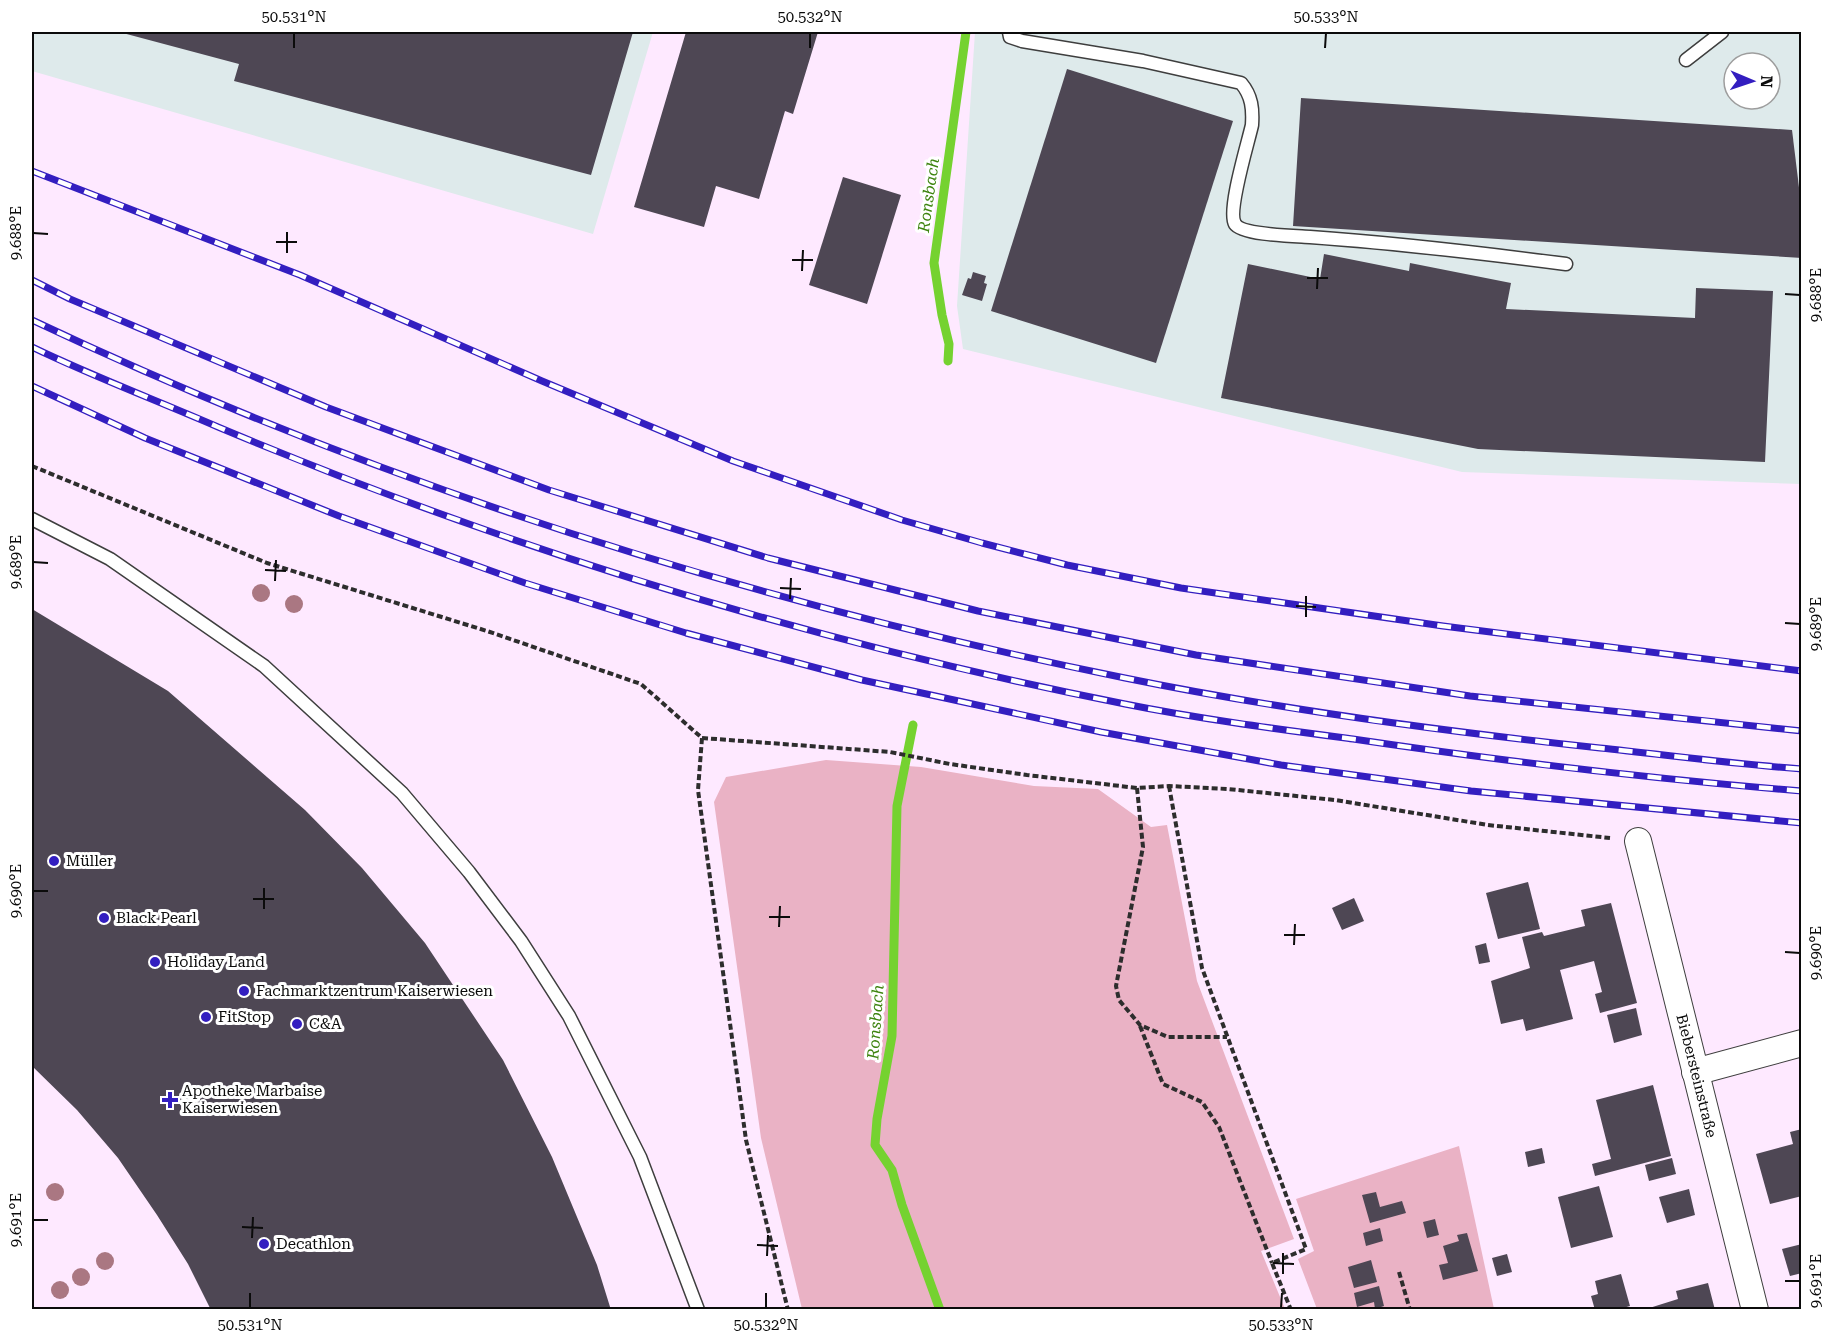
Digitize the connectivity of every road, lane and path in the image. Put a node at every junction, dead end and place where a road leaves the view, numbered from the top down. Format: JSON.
{"nodes":[{"id":1,"x":1009,"y":32,"type":"edge"},
{"id":2,"x":1722,"y":32,"type":"edge"},
{"id":3,"x":1686,"y":60,"type":"dead end"},
{"id":4,"x":1566,"y":264,"type":"dead end"},
{"id":5,"x":32,"y":466,"type":"edge"},
{"id":6,"x":32,"y":519,"type":"edge"},
{"id":7,"x":702,"y":738,"type":"junction"},
{"id":8,"x":1169,"y":786,"type":"junction"},
{"id":9,"x":1137,"y":788,"type":"junction"},
{"id":10,"x":1638,"y":841,"type":"joint"},
{"id":11,"x":1140,"y":1025,"type":"junction"},
{"id":12,"x":1227,"y":1037,"type":"junction"},
{"id":13,"x":1802,"y":1043,"type":"edge"},
{"id":14,"x":1695,"y":1072,"type":"junction"},
{"id":15,"x":1272,"y":1263,"type":"junction"},
{"id":16,"x":1399,"y":1272,"type":"dead end"},
{"id":17,"x":698,"y":1310,"type":"edge"},
{"id":18,"x":788,"y":1310,"type":"edge"},
{"id":19,"x":1291,"y":1310,"type":"edge"},
{"id":20,"x":1410,"y":1310,"type":"edge"},
{"id":21,"x":1755,"y":1310,"type":"edge"}],
"edges":[{"from":1,"to":4,"type":"lane"},
{"from":2,"to":3,"type":"lane"},
{"from":5,"to":7,"type":"path"},
{"from":6,"to":17,"type":"lane"},
{"from":7,"to":9,"type":"path"},
{"from":7,"to":18,"type":"path"},
{"from":8,"to":9,"type":"path"},
{"from":8,"to":10,"type":"path"},
{"from":8,"to":12,"type":"path"},
{"from":9,"to":11,"type":"path"},
{"from":10,"to":14,"type":"street","name":"Biebersteinstraße"},
{"from":11,"to":12,"type":"path"},
{"from":11,"to":15,"type":"path"},
{"from":12,"to":15,"type":"path"},
{"from":13,"to":14,"type":"street"},
{"from":14,"to":21,"type":"street","name":"Biebersteinstraße"},
{"from":15,"to":19,"type":"path"},
{"from":16,"to":20,"type":"path"}]}
